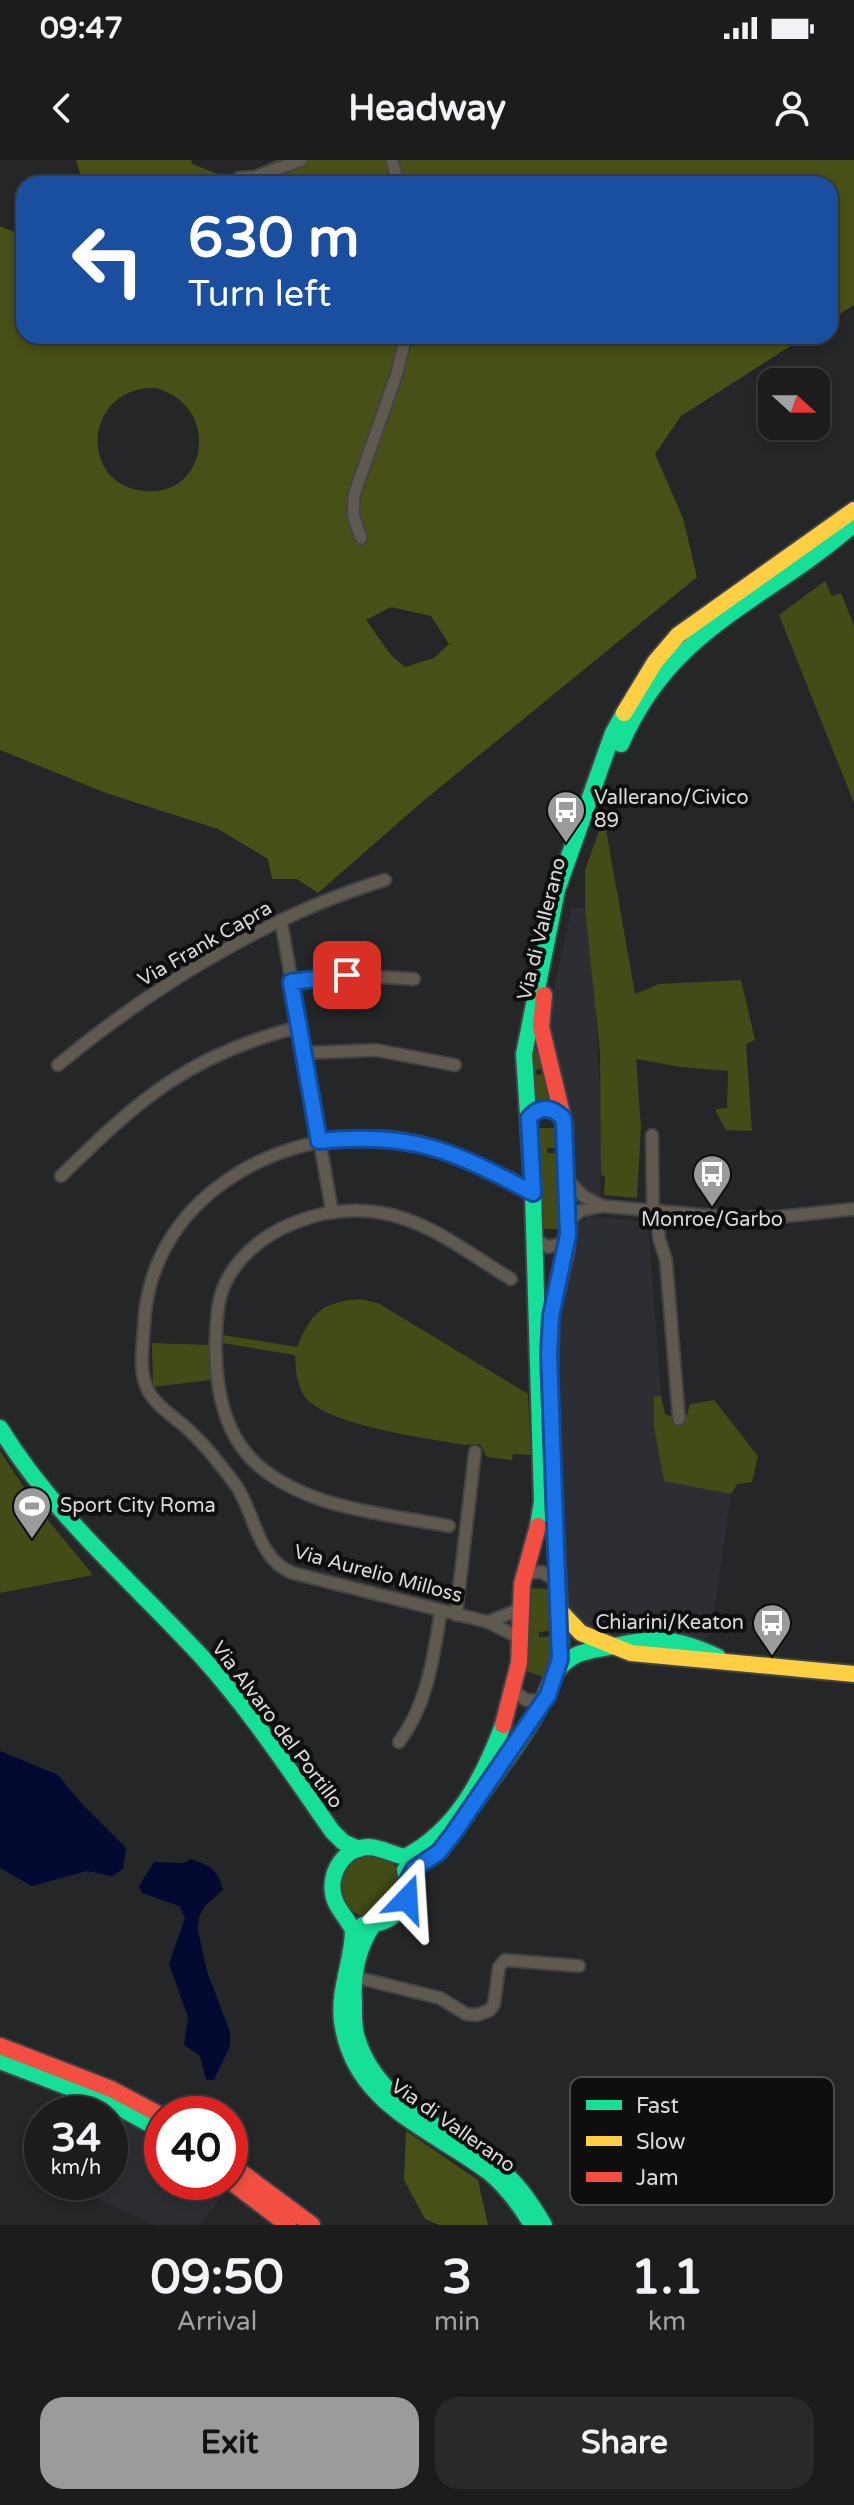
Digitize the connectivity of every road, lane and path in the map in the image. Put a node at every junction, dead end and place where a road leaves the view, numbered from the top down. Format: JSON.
{"nodes":[{"id":1,"x":301,"y":160,"type":"edge"},
{"id":2,"x":258,"y":176,"type":"edge"},
{"id":3,"x":404,"y":344,"type":"edge"},
{"id":4,"x":854,"y":510,"type":"edge"},
{"id":5,"x":854,"y":524,"type":"edge"},
{"id":6,"x":361,"y":538,"type":"dead end"},
{"id":7,"x":385,"y":880,"type":"dead end"},
{"id":8,"x":281,"y":921,"type":"junction"},
{"id":9,"x":414,"y":979,"type":"dead end"},
{"id":10,"x":291,"y":982,"type":"junction"},
{"id":11,"x":299,"y":1027,"type":"junction"},
{"id":12,"x":304,"y":1053,"type":"junction"},
{"id":13,"x":58,"y":1065,"type":"dead end"},
{"id":14,"x":455,"y":1065,"type":"dead end"},
{"id":15,"x":529,"y":1118,"type":"junction"},
{"id":16,"x":563,"y":1118,"type":"junction"},
{"id":17,"x":652,"y":1135,"type":"dead end"},
{"id":18,"x":319,"y":1141,"type":"junction"},
{"id":19,"x":61,"y":1176,"type":"dead end"},
{"id":20,"x":566,"y":1178,"type":"junction"},
{"id":21,"x":533,"y":1193,"type":"junction"},
{"id":22,"x":602,"y":1206,"type":"junction"},
{"id":23,"x":854,"y":1209,"type":"edge"},
{"id":24,"x":332,"y":1211,"type":"junction"},
{"id":25,"x":655,"y":1212,"type":"junction"},
{"id":26,"x":568,"y":1222,"type":"junction"},
{"id":27,"x":534,"y":1239,"type":"junction"},
{"id":28,"x":567,"y":1242,"type":"junction"},
{"id":29,"x":511,"y":1279,"type":"dead end"},
{"id":30,"x":679,"y":1419,"type":"dead end"},
{"id":31,"x":0,"y":1428,"type":"edge"},
{"id":32,"x":475,"y":1452,"type":"dead end"},
{"id":33,"x":449,"y":1526,"type":"dead end"},
{"id":34,"x":526,"y":1573,"type":"junction"},
{"id":35,"x":556,"y":1581,"type":"junction"},
{"id":36,"x":520,"y":1609,"type":"junction"},
{"id":37,"x":559,"y":1610,"type":"junction"},
{"id":38,"x":441,"y":1611,"type":"junction"},
{"id":39,"x":456,"y":1615,"type":"junction"},
{"id":40,"x":488,"y":1622,"type":"junction"},
{"id":41,"x":520,"y":1638,"type":"junction"},
{"id":42,"x":614,"y":1646,"type":"junction"},
{"id":43,"x":557,"y":1671,"type":"junction"},
{"id":44,"x":854,"y":1674,"type":"edge"},
{"id":45,"x":514,"y":1691,"type":"junction"},
{"id":46,"x":544,"y":1701,"type":"junction"},
{"id":47,"x":399,"y":1742,"type":"dead end"},
{"id":48,"x":332,"y":1831,"type":"junction"},
{"id":49,"x":359,"y":1849,"type":"junction"},
{"id":50,"x":394,"y":1854,"type":"junction"},
{"id":51,"x":338,"y":1865,"type":"junction"},
{"id":52,"x":408,"y":1880,"type":"junction"},
{"id":53,"x":347,"y":1918,"type":"junction"},
{"id":54,"x":373,"y":1925,"type":"junction"},
{"id":55,"x":579,"y":1966,"type":"dead end"},
{"id":56,"x":355,"y":1977,"type":"junction"},
{"id":57,"x":0,"y":2046,"type":"edge"},
{"id":58,"x":0,"y":2061,"type":"edge"},
{"id":59,"x":144,"y":2106,"type":"edge"},
{"id":60,"x":144,"y":2121,"type":"edge"},
{"id":61,"x":248,"y":2177,"type":"edge"},
{"id":62,"x":248,"y":2195,"type":"edge"},
{"id":63,"x":288,"y":2225,"type":"edge"},
{"id":64,"x":312,"y":2225,"type":"edge"},
{"id":65,"x":532,"y":2225,"type":"edge"},
{"id":66,"x":544,"y":2225,"type":"edge"}],
"edges":[{"from":1,"to":2,"type":"street"},
{"from":3,"to":6,"type":"street"},
{"from":4,"to":15,"type":"street","name":"Via di Vallerano"},
{"from":5,"to":16,"type":"street","name":"Via di Vallerano"},
{"from":7,"to":8,"type":"street","name":"Via Frank Capra"},
{"from":8,"to":10,"type":"street"},
{"from":8,"to":13,"type":"street","name":"Via Frank Capra"},
{"from":9,"to":10,"type":"street"},
{"from":10,"to":11,"type":"street"},
{"from":11,"to":12,"type":"street"},
{"from":11,"to":19,"type":"street"},
{"from":12,"to":14,"type":"street"},
{"from":12,"to":18,"type":"street"},
{"from":15,"to":16,"type":"street"},
{"from":15,"to":21,"type":"street","name":"Via di Vallerano"},
{"from":16,"to":20,"type":"street","name":"Via di Vallerano"},
{"from":17,"to":25,"type":"street"},
{"from":18,"to":21,"type":"street","name":"Via Aurelio Milloss"},
{"from":18,"to":24,"type":"street"},
{"from":18,"to":38,"type":"street","name":"Via Aurelio Milloss"},
{"from":20,"to":22,"type":"street"},
{"from":20,"to":26,"type":"street","name":"Via di Vallerano"},
{"from":21,"to":27,"type":"street","name":"Via di Vallerano"},
{"from":22,"to":25,"type":"street"},
{"from":22,"to":26,"type":"street"},
{"from":23,"to":25,"type":"street"},
{"from":24,"to":29,"type":"street"},
{"from":24,"to":33,"type":"street"},
{"from":25,"to":30,"type":"street"},
{"from":26,"to":28,"type":"street","name":"Via di Vallerano"},
{"from":27,"to":28,"type":"street"},
{"from":27,"to":34,"type":"street","name":"Via di Vallerano"},
{"from":28,"to":35,"type":"street","name":"Via di Vallerano"},
{"from":31,"to":48,"type":"street","name":"Via Alvaro del Portillo"},
{"from":32,"to":39,"type":"street"},
{"from":34,"to":35,"type":"street"},
{"from":34,"to":36,"type":"street","name":"Via di Vallerano"},
{"from":35,"to":37,"type":"street","name":"Via di Vallerano"},
{"from":36,"to":40,"type":"street"},
{"from":36,"to":41,"type":"street","name":"Via di Vallerano"},
{"from":37,"to":42,"type":"street"},
{"from":37,"to":43,"type":"street","name":"Via di Vallerano"},
{"from":38,"to":39,"type":"street","name":"Via Aurelio Milloss"},
{"from":38,"to":47,"type":"street"},
{"from":39,"to":40,"type":"street","name":"Via Aurelio Milloss"},
{"from":40,"to":41,"type":"street","name":"Via Aurelio Milloss"},
{"from":41,"to":45,"type":"street","name":"Via di Vallerano"},
{"from":42,"to":43,"type":"street"},
{"from":42,"to":44,"type":"street"},
{"from":43,"to":46,"type":"street","name":"Via di Vallerano"},
{"from":45,"to":46,"type":"street"},
{"from":45,"to":50,"type":"street","name":"Via di Vallerano"},
{"from":46,"to":52,"type":"street","name":"Via di Vallerano"},
{"from":48,"to":49,"type":"street","name":"Via Alvaro del Portillo"},
{"from":48,"to":51,"type":"street","name":"Via Alvaro del Portillo"},
{"from":49,"to":50,"type":"street","name":"Via di Vallerano"},
{"from":49,"to":51,"type":"street"},
{"from":50,"to":52,"type":"street"},
{"from":51,"to":53,"type":"street","name":"Via di Vallerano"},
{"from":52,"to":54,"type":"street","name":"Via di Vallerano"},
{"from":53,"to":54,"type":"street"},
{"from":53,"to":65,"type":"street","name":"Via di Vallerano"},
{"from":54,"to":56,"type":"street","name":"Via di Vallerano"},
{"from":55,"to":56,"type":"street"},
{"from":56,"to":66,"type":"street","name":"Via di Vallerano"},
{"from":57,"to":59,"type":"street"},
{"from":58,"to":60,"type":"street"},
{"from":61,"to":64,"type":"street"},
{"from":62,"to":63,"type":"street"}]}
